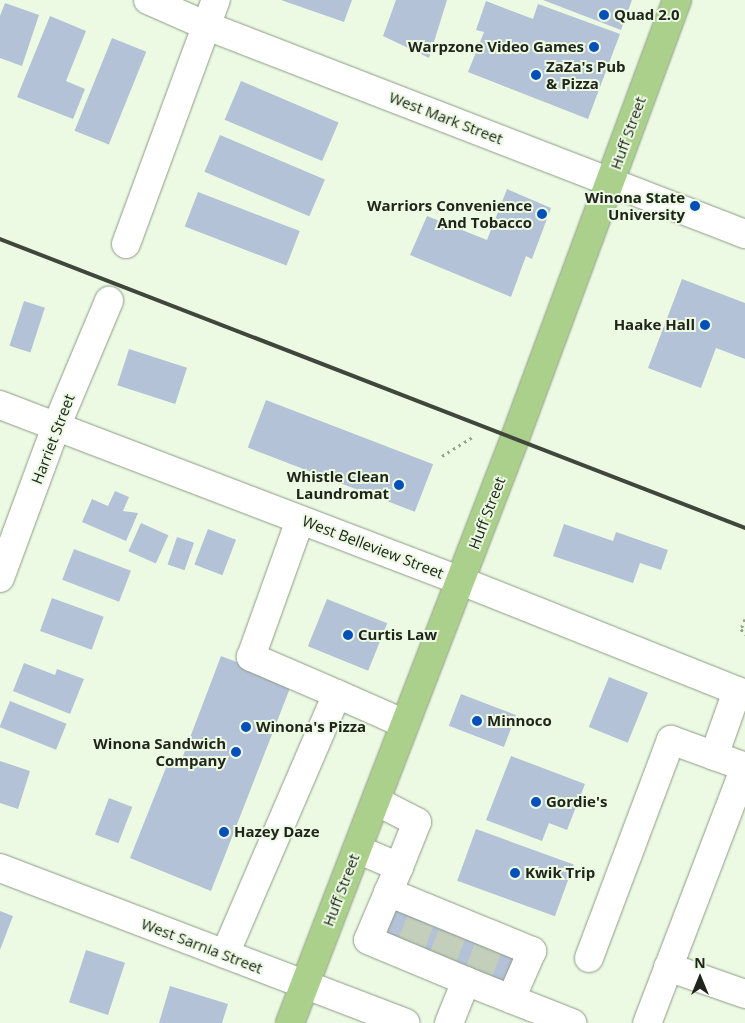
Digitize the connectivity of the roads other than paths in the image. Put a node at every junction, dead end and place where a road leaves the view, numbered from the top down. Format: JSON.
{"nodes":[{"id":1,"x":148,"y":0,"type":"edge"},
{"id":2,"x":216,"y":0,"type":"edge"},
{"id":3,"x":677,"y":0,"type":"edge"},
{"id":4,"x":207,"y":26,"type":"junction"},
{"id":5,"x":610,"y":181,"type":"junction"},
{"id":6,"x":745,"y":234,"type":"edge"},
{"id":7,"x":126,"y":244,"type":"dead end"},
{"id":8,"x":109,"y":301,"type":"dead end"},
{"id":9,"x":0,"y":406,"type":"edge"},
{"id":10,"x":56,"y":427,"type":"junction"},
{"id":11,"x":300,"y":520,"type":"junction"},
{"id":12,"x":0,"y":578,"type":"edge"},
{"id":13,"x":461,"y":581,"type":"junction"},
{"id":14,"x":741,"y":693,"type":"edge"},
{"id":15,"x":337,"y":694,"type":"junction"},
{"id":16,"x":405,"y":724,"type":"junction"},
{"id":17,"x":714,"y":756,"type":"junction"},
{"id":18,"x":376,"y":801,"type":"junction"},
{"id":19,"x":357,"y":849,"type":"junction"},
{"id":20,"x":399,"y":867,"type":"junction"},
{"id":21,"x":0,"y":868,"type":"edge"},
{"id":22,"x":388,"y":892,"type":"junction"},
{"id":23,"x":225,"y":954,"type":"junction"},
{"id":24,"x":589,"y":958,"type":"dead end"},
{"id":25,"x":668,"y":966,"type":"junction"},
{"id":26,"x":473,"y":980,"type":"junction"},
{"id":27,"x":304,"y":985,"type":"junction"},
{"id":28,"x":745,"y":994,"type":"edge"},
{"id":29,"x":511,"y":999,"type":"junction"},
{"id":30,"x":290,"y":1023,"type":"edge"},
{"id":31,"x":405,"y":1023,"type":"edge"},
{"id":32,"x":449,"y":1023,"type":"edge"},
{"id":33,"x":572,"y":1023,"type":"edge"},
{"id":34,"x":647,"y":1023,"type":"edge"}],
"edges":[{"from":1,"to":4,"type":"street","name":"West Mark Street"},
{"from":2,"to":4,"type":"street"},
{"from":3,"to":5,"type":"main road","name":"Huff Street"},
{"from":4,"to":5,"type":"street","name":"West Mark Street"},
{"from":4,"to":7,"type":"street"},
{"from":5,"to":6,"type":"street","name":"West Mark Street"},
{"from":5,"to":13,"type":"main road","name":"Huff Street"},
{"from":8,"to":10,"type":"street","name":"Harriet Street"},
{"from":9,"to":10,"type":"street","name":"West Belleview Street"},
{"from":10,"to":11,"type":"street","name":"West Belleview Street"},
{"from":10,"to":12,"type":"street","name":"Harriet Street"},
{"from":11,"to":13,"type":"street","name":"West Belleview Street"},
{"from":11,"to":15,"type":"street"},
{"from":13,"to":14,"type":"street","name":"West Belleview Street"},
{"from":13,"to":16,"type":"main road","name":"Huff Street"},
{"from":14,"to":17,"type":"street"},
{"from":15,"to":16,"type":"street"},
{"from":15,"to":23,"type":"street"},
{"from":16,"to":18,"type":"main road","name":"Huff Street"},
{"from":17,"to":24,"type":"street"},
{"from":17,"to":25,"type":"street"},
{"from":18,"to":19,"type":"main road","name":"Huff Street"},
{"from":18,"to":20,"type":"street"},
{"from":19,"to":20,"type":"street"},
{"from":19,"to":27,"type":"main road","name":"Huff Street"},
{"from":20,"to":22,"type":"street"},
{"from":21,"to":23,"type":"street","name":"West Sarnia Street"},
{"from":22,"to":26,"type":"street"},
{"from":22,"to":29,"type":"street"},
{"from":23,"to":27,"type":"street","name":"West Sarnia Street"},
{"from":25,"to":28,"type":"street"},
{"from":25,"to":34,"type":"street"},
{"from":26,"to":29,"type":"street"},
{"from":26,"to":32,"type":"street"},
{"from":27,"to":30,"type":"main road","name":"Huff Street"},
{"from":27,"to":31,"type":"street","name":"West Sarnia Street"},
{"from":29,"to":33,"type":"street"}]}
